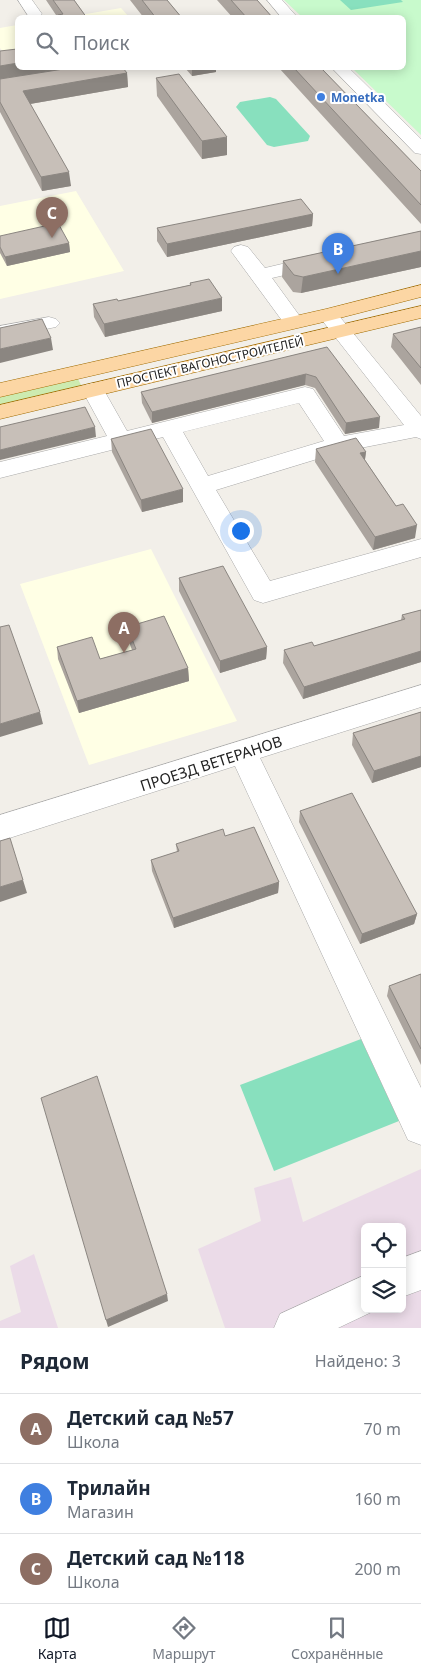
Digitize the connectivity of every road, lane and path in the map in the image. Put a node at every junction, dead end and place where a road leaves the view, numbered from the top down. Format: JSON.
{"nodes":[{"id":1,"x":25,"y":0,"type":"edge"},
{"id":2,"x":274,"y":0,"type":"edge"},
{"id":3,"x":34,"y":14,"type":"dead end"},
{"id":4,"x":288,"y":15,"type":"edge"},
{"id":5,"x":342,"y":70,"type":"edge"},
{"id":6,"x":421,"y":149,"type":"edge"},
{"id":7,"x":241,"y":251,"type":"dead end"},
{"id":8,"x":321,"y":260,"type":"edge"},
{"id":9,"x":260,"y":275,"type":"junction"},
{"id":10,"x":421,"y":291,"type":"edge"},
{"id":11,"x":421,"y":312,"type":"edge"},
{"id":12,"x":293,"y":322,"type":"junction"},
{"id":13,"x":49,"y":323,"type":"dead end"},
{"id":14,"x":335,"y":323,"type":"junction"},
{"id":15,"x":0,"y":332,"type":"edge"},
{"id":16,"x":0,"y":390,"type":"edge"},
{"id":17,"x":94,"y":390,"type":"junction"},
{"id":18,"x":0,"y":412,"type":"edge"},
{"id":19,"x":418,"y":423,"type":"edge"},
{"id":20,"x":168,"y":428,"type":"junction"},
{"id":21,"x":121,"y":440,"type":"junction"},
{"id":22,"x":338,"y":445,"type":"junction"},
{"id":23,"x":0,"y":470,"type":"edge"},
{"id":24,"x":201,"y":486,"type":"junction"},
{"id":25,"x":421,"y":548,"type":"edge"},
{"id":26,"x":421,"y":696,"type":"edge"},
{"id":27,"x":243,"y":753,"type":"junction"},
{"id":28,"x":0,"y":828,"type":"edge"},
{"id":29,"x":421,"y":1127,"type":"edge"},
{"id":30,"x":421,"y":1270,"type":"edge"},
{"id":31,"x":406,"y":1276,"type":"edge"},
{"id":32,"x":361,"y":1298,"type":"edge"},
{"id":33,"x":294,"y":1328,"type":"edge"}],
"edges":[{"from":1,"to":3,"type":"street"},
{"from":2,"to":4,"type":"street"},
{"from":5,"to":6,"type":"street"},
{"from":7,"to":9,"type":"street"},
{"from":8,"to":9,"type":"street"},
{"from":9,"to":12,"type":"street"},
{"from":10,"to":14,"type":"main road","name":"ПРОСПЕКТ ВАГОНОСТРОИТЕЛЕЙ"},
{"from":11,"to":14,"type":"main road","name":"ПРОСПЕКТ ВАГОНОСТРОИТЕЛЕЙ"},
{"from":12,"to":14,"type":"main road","name":"ПРОСПЕКТ ВАГОНОСТРОИТЕЛЕЙ"},
{"from":12,"to":16,"type":"main road","name":"ПРОСПЕКТ ВАГОНОСТРОИТЕЛЕЙ"},
{"from":13,"to":15,"type":"street"},
{"from":14,"to":17,"type":"main road","name":"ПРОСПЕКТ ВАГОНОСТРОИТЕЛЕЙ"},
{"from":14,"to":19,"type":"street"},
{"from":17,"to":18,"type":"main road","name":"ПРОСПЕКТ ВАГОНОСТРОИТЕЛЕЙ"},
{"from":17,"to":21,"type":"street"},
{"from":19,"to":22,"type":"street"},
{"from":20,"to":21,"type":"street"},
{"from":20,"to":22,"type":"street"},
{"from":20,"to":24,"type":"street"},
{"from":21,"to":23,"type":"street"},
{"from":22,"to":24,"type":"street"},
{"from":24,"to":25,"type":"street"},
{"from":26,"to":27,"type":"street","name":"ПРОЕЗД ВЕТЕРАНОВ"},
{"from":27,"to":28,"type":"street","name":"ПРОЕЗД ВЕТЕРАНОВ"},
{"from":27,"to":29,"type":"street"},
{"from":30,"to":31,"type":"street"},
{"from":32,"to":33,"type":"street"}]}
